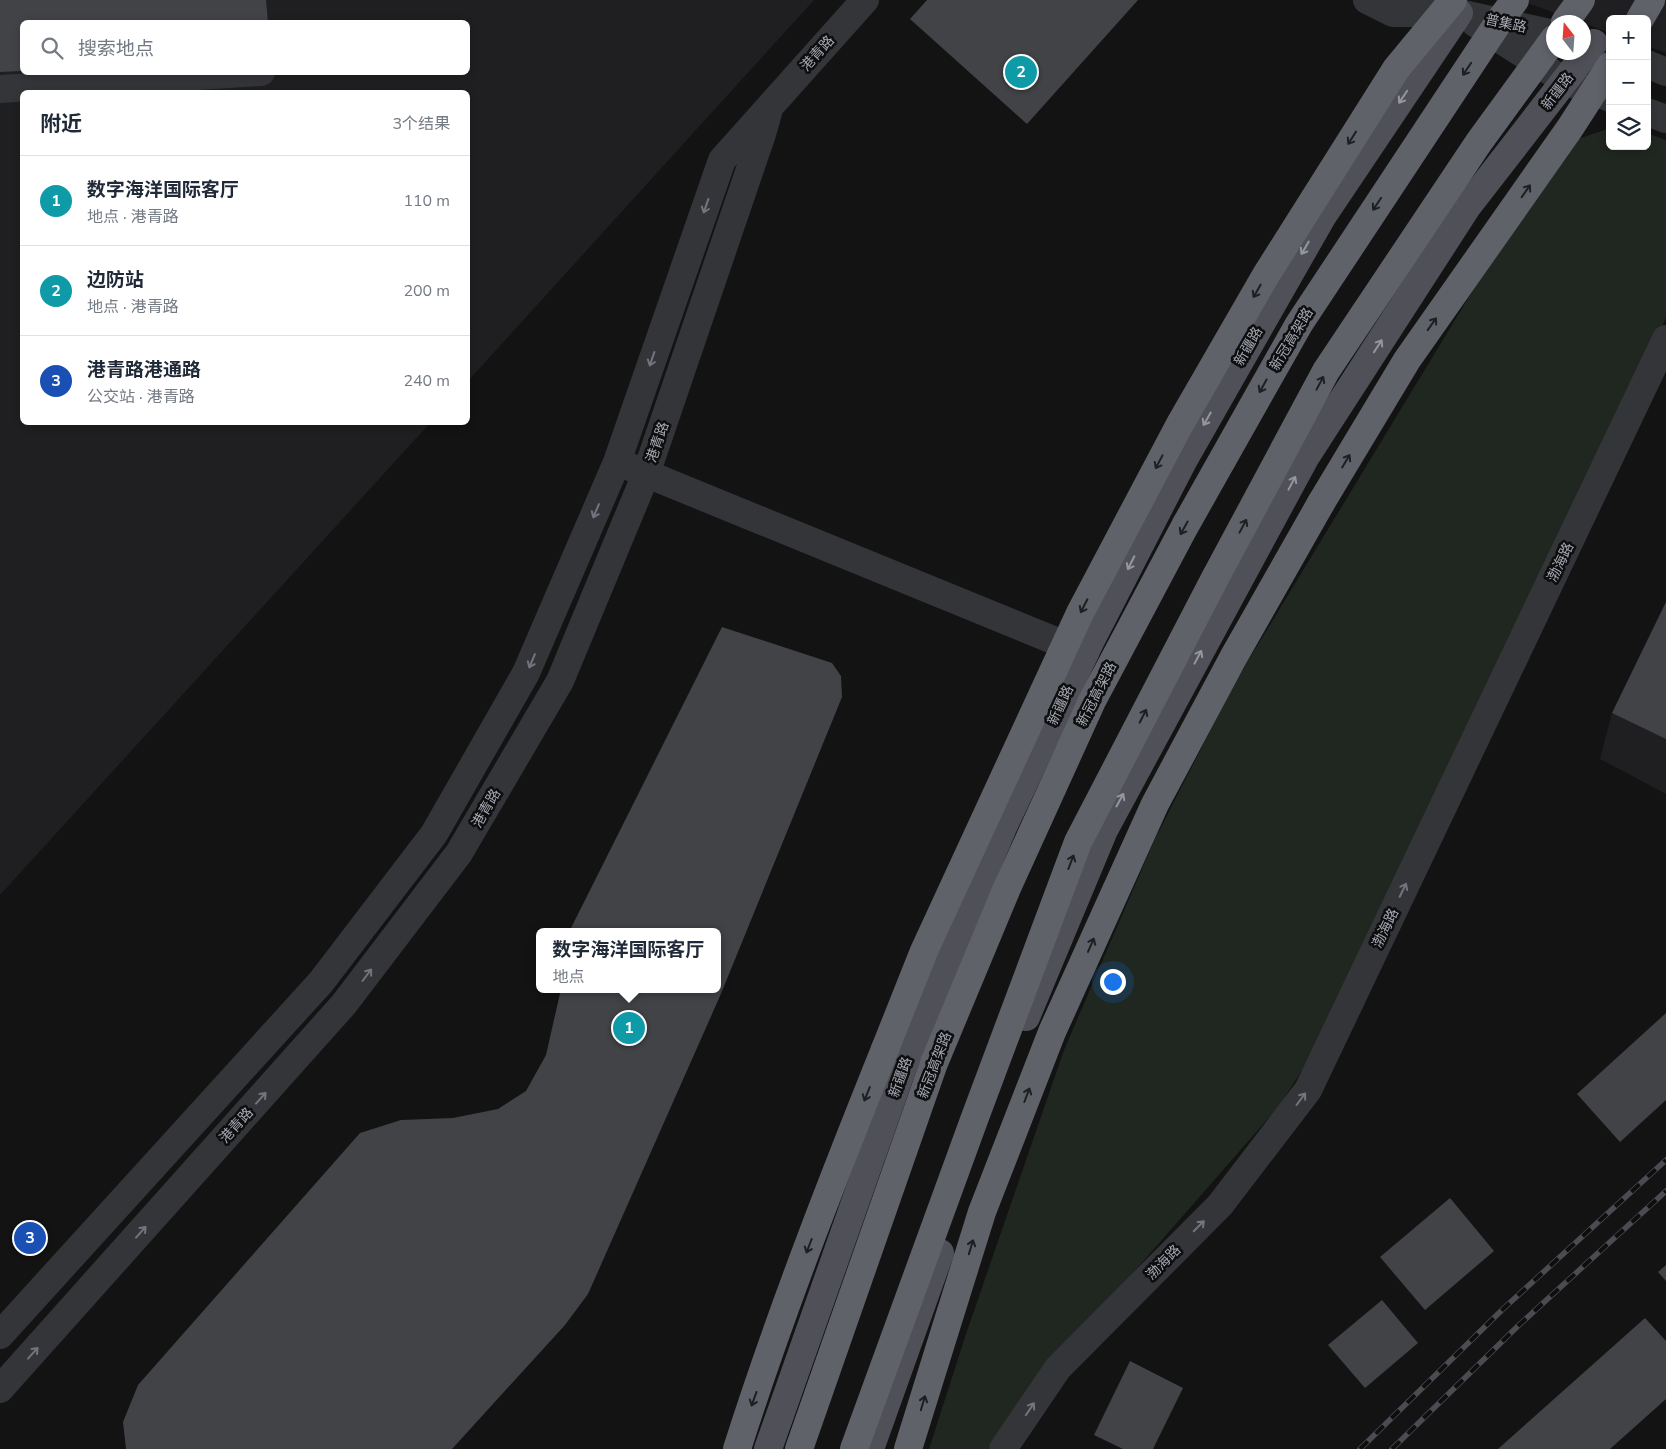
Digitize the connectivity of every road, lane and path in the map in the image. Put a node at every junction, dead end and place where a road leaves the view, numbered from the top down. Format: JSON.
{"nodes":[{"id":1,"x":865,"y":0,"type":"edge"},
{"id":2,"x":1367,"y":0,"type":"edge"},
{"id":3,"x":1515,"y":0,"type":"edge"},
{"id":4,"x":1581,"y":0,"type":"edge"},
{"id":5,"x":1652,"y":0,"type":"edge"},
{"id":6,"x":1456,"y":6,"type":"edge"},
{"id":7,"x":1570,"y":15,"type":"edge"},
{"id":8,"x":1643,"y":15,"type":"edge"},
{"id":9,"x":1546,"y":32,"type":"edge"},
{"id":10,"x":1596,"y":44,"type":"edge"},
{"id":11,"x":1546,"y":49,"type":"edge"},
{"id":12,"x":1651,"y":66,"type":"edge"},
{"id":13,"x":1606,"y":72,"type":"edge"},
{"id":14,"x":1666,"y":72,"type":"edge"},
{"id":15,"x":215,"y":75,"type":"edge"},
{"id":16,"x":1565,"y":81,"type":"junction"},
{"id":17,"x":0,"y":89,"type":"edge"},
{"id":18,"x":1606,"y":96,"type":"edge"},
{"id":19,"x":770,"y":106,"type":"junction"},
{"id":20,"x":1651,"y":113,"type":"edge"},
{"id":21,"x":1666,"y":119,"type":"edge"},
{"id":22,"x":1666,"y":339,"type":"edge"},
{"id":23,"x":617,"y":462,"type":"junction"},
{"id":24,"x":646,"y":474,"type":"junction"},
{"id":25,"x":1085,"y":652,"type":"junction"},
{"id":26,"x":0,"y":1335,"type":"edge"},
{"id":27,"x":0,"y":1389,"type":"edge"},
{"id":28,"x":737,"y":1449,"type":"edge"},
{"id":29,"x":768,"y":1449,"type":"edge"},
{"id":30,"x":799,"y":1449,"type":"edge"},
{"id":31,"x":854,"y":1449,"type":"edge"},
{"id":32,"x":870,"y":1449,"type":"edge"},
{"id":33,"x":908,"y":1449,"type":"edge"},
{"id":34,"x":1003,"y":1449,"type":"edge"}],
"edges":[{"from":1,"to":19,"type":"street","name":"港青路"},
{"from":2,"to":6,"type":"street","name":"普集路"},
{"from":3,"to":30,"type":"highway","name":"新冠高架路","one_way":true,"bridge":true},
{"from":4,"to":7,"type":"highway"},
{"from":5,"to":8,"type":"highway"},
{"from":6,"to":9,"type":"street","name":"普集路"},
{"from":6,"to":16,"type":"street"},
{"from":6,"to":25,"type":"main road","name":"新疆路","one_way":true},
{"from":6,"to":28,"type":"highway","one_way":true,"bridge":true},
{"from":10,"to":16,"type":"main road","name":"新疆路"},
{"from":31,"to":11,"type":"highway","one_way":true,"bridge":true},
{"from":12,"to":14,"type":"street"},
{"from":33,"to":13,"type":"highway","one_way":true,"bridge":true},
{"from":15,"to":17,"type":"street"},
{"from":16,"to":18,"type":"street"},
{"from":32,"to":16,"type":"main road","name":"新疆路","one_way":true},
{"from":19,"to":23,"type":"street","name":"港青路","one_way":true},
{"from":19,"to":24,"type":"street","name":"港青路"},
{"from":20,"to":21,"type":"street"},
{"from":34,"to":22,"type":"street","name":"渤海路","one_way":true},
{"from":23,"to":24,"type":"street"},
{"from":23,"to":26,"type":"street","name":"港青路","one_way":true},
{"from":24,"to":25,"type":"street"},
{"from":27,"to":24,"type":"street","name":"港青路","one_way":true},
{"from":25,"to":29,"type":"main road","name":"新疆路"}]}
